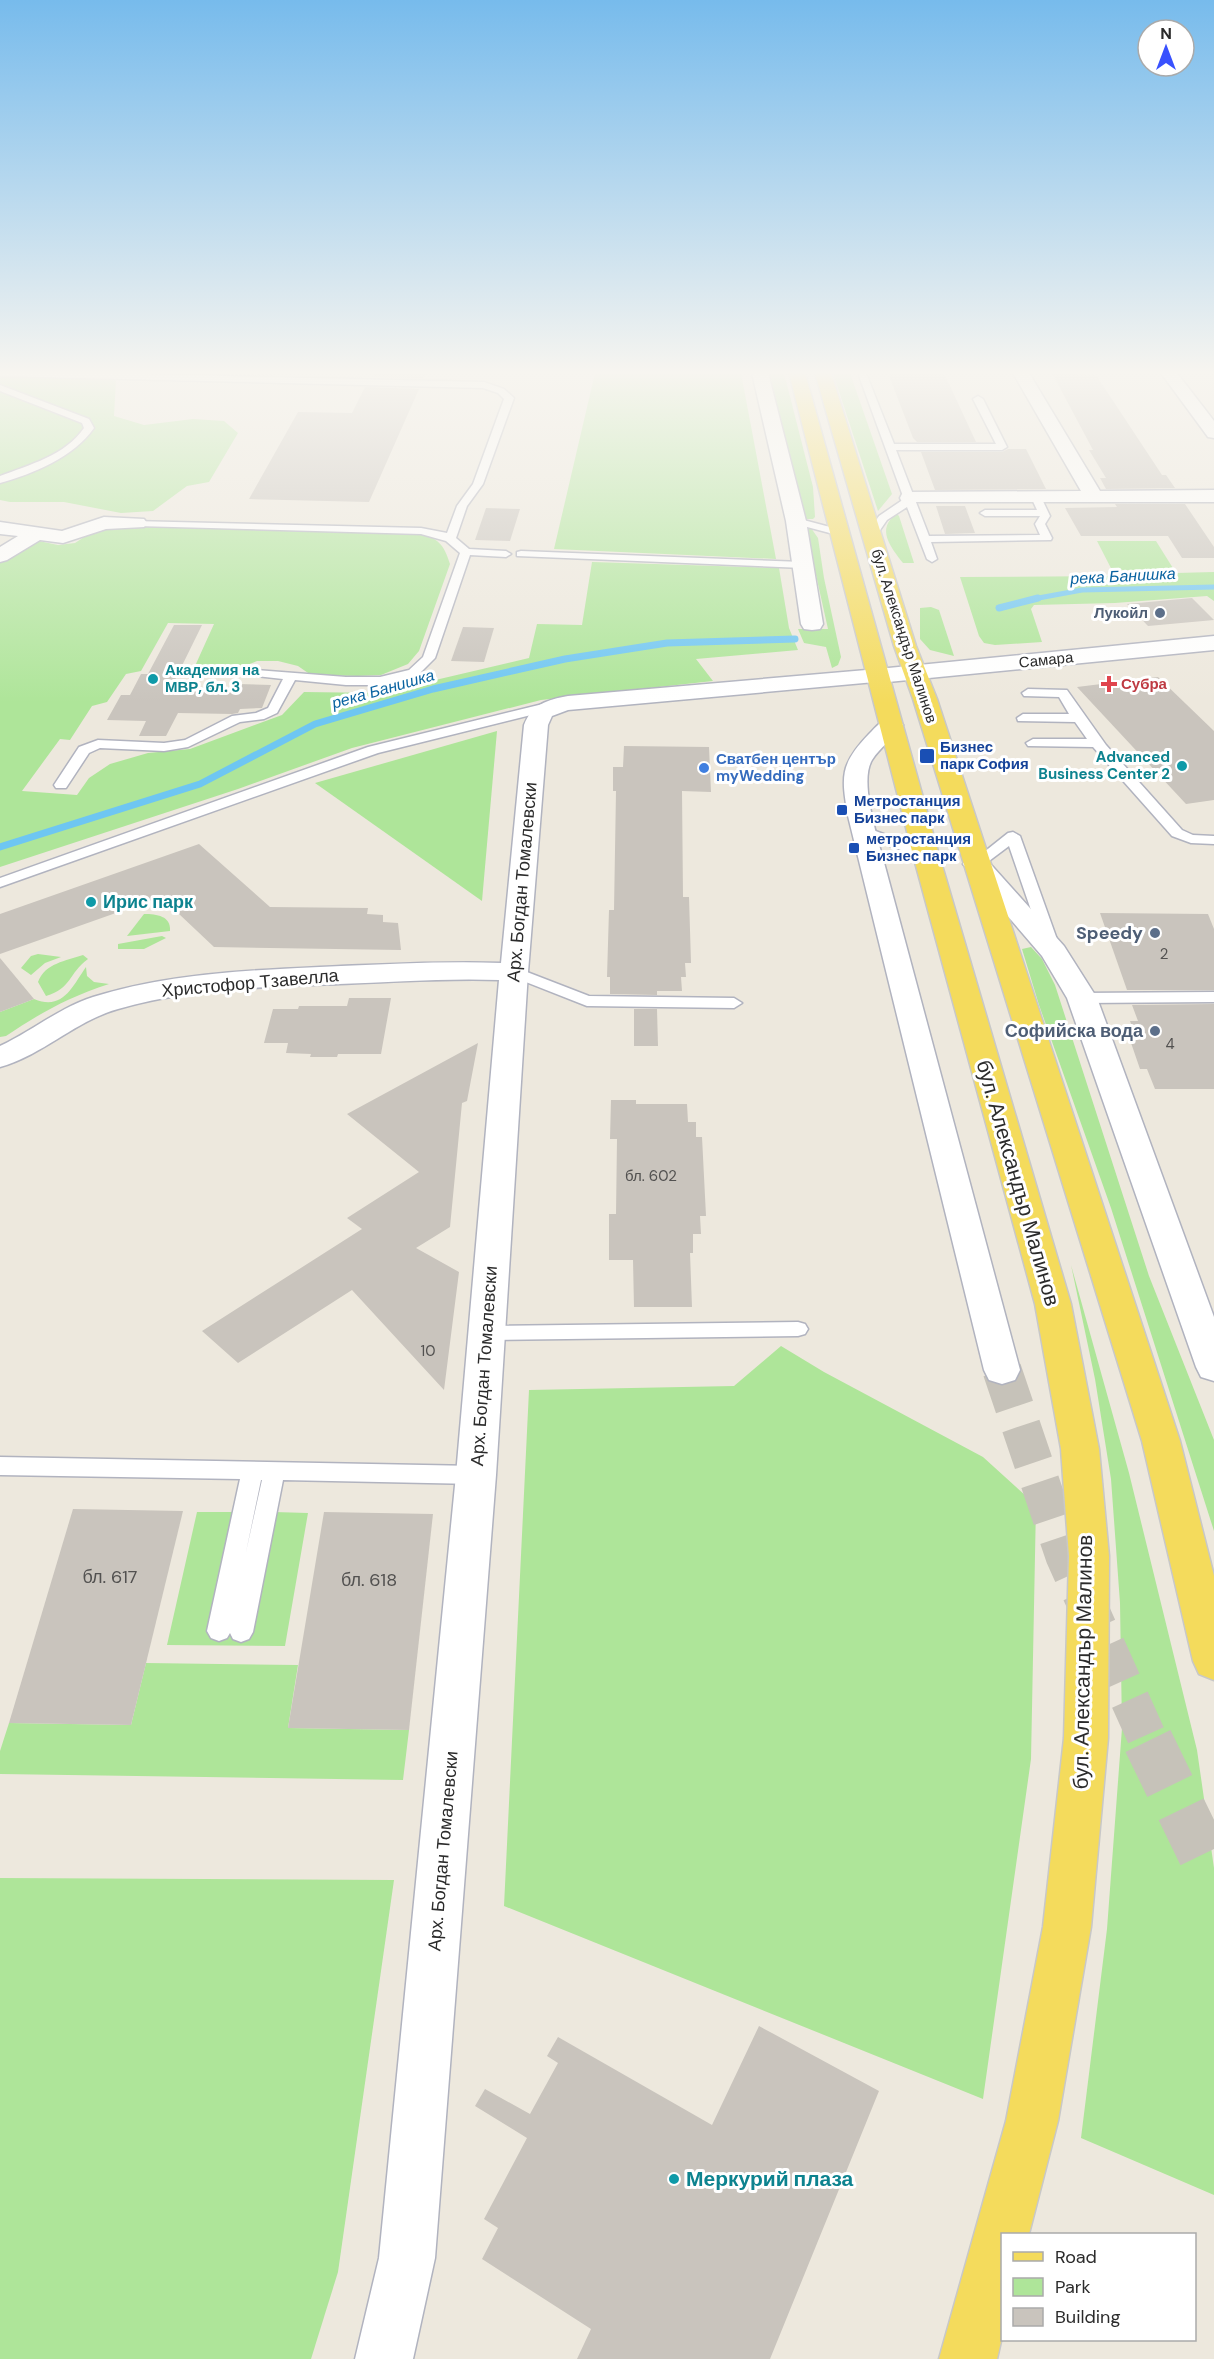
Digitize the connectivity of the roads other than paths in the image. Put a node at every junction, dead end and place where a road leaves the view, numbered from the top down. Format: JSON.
{"nodes":[{"id":1,"x":478,"y":483,"type":"edge"},
{"id":2,"x":787,"y":483,"type":"edge"},
{"id":3,"x":827,"y":483,"type":"edge"},
{"id":4,"x":856,"y":483,"type":"edge"},
{"id":5,"x":903,"y":483,"type":"edge"},
{"id":6,"x":1085,"y":483,"type":"edge"},
{"id":7,"x":1093,"y":496,"type":"junction"},
{"id":8,"x":1214,"y":496,"type":"edge"},
{"id":9,"x":909,"y":499,"type":"junction"},
{"id":10,"x":1039,"y":505,"type":"junction"},
{"id":11,"x":985,"y":513,"type":"dead end"},
{"id":12,"x":796,"y":521,"type":"junction"},
{"id":13,"x":137,"y":523,"type":"joint"},
{"id":14,"x":0,"y":528,"type":"edge"},
{"id":15,"x":841,"y":533,"type":"junction"},
{"id":16,"x":35,"y":534,"type":"junction"},
{"id":17,"x":872,"y":534,"type":"junction"},
{"id":18,"x":450,"y":539,"type":"junction"},
{"id":19,"x":924,"y":539,"type":"junction"},
{"id":20,"x":466,"y":552,"type":"junction"},
{"id":21,"x":506,"y":554,"type":"dead end"},
{"id":22,"x":521,"y":554,"type":"dead end"},
{"id":23,"x":0,"y":556,"type":"edge"},
{"id":24,"x":932,"y":559,"type":"dead end"},
{"id":25,"x":803,"y":565,"type":"junction"},
{"id":26,"x":812,"y":624,"type":"dead end"},
{"id":27,"x":1214,"y":643,"type":"edge"},
{"id":28,"x":915,"y":672,"type":"junction"},
{"id":29,"x":260,"y":673,"type":"dead end"},
{"id":30,"x":291,"y":676,"type":"junction"},
{"id":31,"x":878,"y":676,"type":"junction"},
{"id":32,"x":1028,"y":693,"type":"dead end"},
{"id":33,"x":546,"y":707,"type":"junction"},
{"id":34,"x":1023,"y":718,"type":"dead end"},
{"id":35,"x":1078,"y":718,"type":"junction"},
{"id":36,"x":891,"y":725,"type":"junction"},
{"id":37,"x":1033,"y":743,"type":"dead end"},
{"id":38,"x":1098,"y":743,"type":"junction"},
{"id":39,"x":61,"y":785,"type":"dead end"},
{"id":40,"x":1210,"y":840,"type":"edge"},
{"id":41,"x":875,"y":843,"type":"junction"},
{"id":42,"x":926,"y":855,"type":"junction"},
{"id":43,"x":1214,"y":855,"type":"edge"},
{"id":44,"x":976,"y":864,"type":"junction"},
{"id":45,"x":0,"y":883,"type":"edge"},
{"id":46,"x":1054,"y":952,"type":"junction"},
{"id":47,"x":514,"y":972,"type":"junction"},
{"id":48,"x":1214,"y":997,"type":"edge"},
{"id":49,"x":1082,"y":998,"type":"junction"},
{"id":50,"x":734,"y":1003,"type":"dead end"},
{"id":51,"x":0,"y":1056,"type":"edge"},
{"id":52,"x":798,"y":1329,"type":"dead end"},
{"id":53,"x":486,"y":1334,"type":"junction"},
{"id":54,"x":1214,"y":1367,"type":"edge"},
{"id":55,"x":1002,"y":1370,"type":"tunnel mouth"},
{"id":56,"x":0,"y":1466,"type":"edge"},
{"id":57,"x":263,"y":1471,"type":"junction"},
{"id":58,"x":476,"y":1475,"type":"junction"},
{"id":59,"x":219,"y":1631,"type":"dead end"},
{"id":60,"x":242,"y":1632,"type":"dead end"},
{"id":61,"x":1214,"y":1661,"type":"edge"},
{"id":62,"x":1002,"y":2233,"type":"edge"},
{"id":63,"x":1001,"y":2236,"type":"edge"},
{"id":64,"x":384,"y":2359,"type":"edge"},
{"id":65,"x":968,"y":2359,"type":"edge"}],
"edges":[{"from":1,"to":18,"type":"lane"},
{"from":2,"to":12,"type":"street"},
{"from":3,"to":15,"type":"main road","name":"бул. Александър Малинов"},
{"from":4,"to":17,"type":"main road","name":"бул. Александър Малинов"},
{"from":5,"to":9,"type":"lane"},
{"from":6,"to":7,"type":"street"},
{"from":7,"to":8,"type":"street"},
{"from":7,"to":10,"type":"street"},
{"from":9,"to":10,"type":"street"},
{"from":9,"to":17,"type":"lane"},
{"from":9,"to":19,"type":"lane"},
{"from":10,"to":11,"type":"lane"},
{"from":10,"to":19,"type":"lane"},
{"from":12,"to":15,"type":"lane"},
{"from":12,"to":25,"type":"street"},
{"from":13,"to":16,"type":"street"},
{"from":13,"to":18,"type":"lane"},
{"from":14,"to":16,"type":"street"},
{"from":15,"to":31,"type":"main road","name":"бул. Александър Малинов"},
{"from":16,"to":23,"type":"street"},
{"from":17,"to":28,"type":"main road","name":"бул. Александър Малинов"},
{"from":18,"to":20,"type":"lane"},
{"from":19,"to":24,"type":"lane"},
{"from":20,"to":21,"type":"lane"},
{"from":20,"to":30,"type":"lane"},
{"from":22,"to":25,"type":"lane"},
{"from":25,"to":26,"type":"street"},
{"from":27,"to":28,"type":"street","name":"Самара"},
{"from":28,"to":31,"type":"street","name":"Самара"},
{"from":28,"to":44,"type":"main road","name":"бул. Александър Малинов"},
{"from":29,"to":30,"type":"lane"},
{"from":30,"to":39,"type":"lane"},
{"from":31,"to":33,"type":"street"},
{"from":31,"to":36,"type":"main road","name":"бул. Александър Малинов"},
{"from":32,"to":35,"type":"lane"},
{"from":33,"to":45,"type":"lane"},
{"from":33,"to":47,"type":"street","name":"Арх. Богдан Томалевски"},
{"from":34,"to":35,"type":"lane"},
{"from":35,"to":38,"type":"lane"},
{"from":36,"to":41,"type":"street"},
{"from":36,"to":42,"type":"main road","name":"бул. Александър Малинов"},
{"from":37,"to":38,"type":"lane"},
{"from":38,"to":40,"type":"lane"},
{"from":40,"to":43,"type":"lane"},
{"from":41,"to":42,"type":"lane"},
{"from":41,"to":55,"type":"street"},
{"from":42,"to":62,"type":"main road","name":"бул. Александър Малинов"},
{"from":44,"to":46,"type":"street","name":"бул. Александър Малинов"},
{"from":44,"to":46,"type":"lane"},
{"from":44,"to":61,"type":"main road","name":"бул. Александър Малинов"},
{"from":46,"to":49,"type":"street","name":"бул. Александър Малинов"},
{"from":47,"to":50,"type":"lane"},
{"from":47,"to":51,"type":"street","name":"Христофор Тзавелла"},
{"from":47,"to":53,"type":"street","name":"Арх. Богдан Томалевски"},
{"from":48,"to":49,"type":"lane"},
{"from":49,"to":54,"type":"street","name":"бул. Александър Малинов"},
{"from":52,"to":53,"type":"lane"},
{"from":53,"to":58,"type":"street","name":"Арх. Богдан Томалевски"},
{"from":56,"to":57,"type":"lane"},
{"from":57,"to":58,"type":"lane"},
{"from":57,"to":59,"type":"lane"},
{"from":57,"to":60,"type":"lane"},
{"from":58,"to":64,"type":"street","name":"Арх. Богдан Томалевски"},
{"from":63,"to":65,"type":"main road","name":"бул. Александър Малинов"}]}
